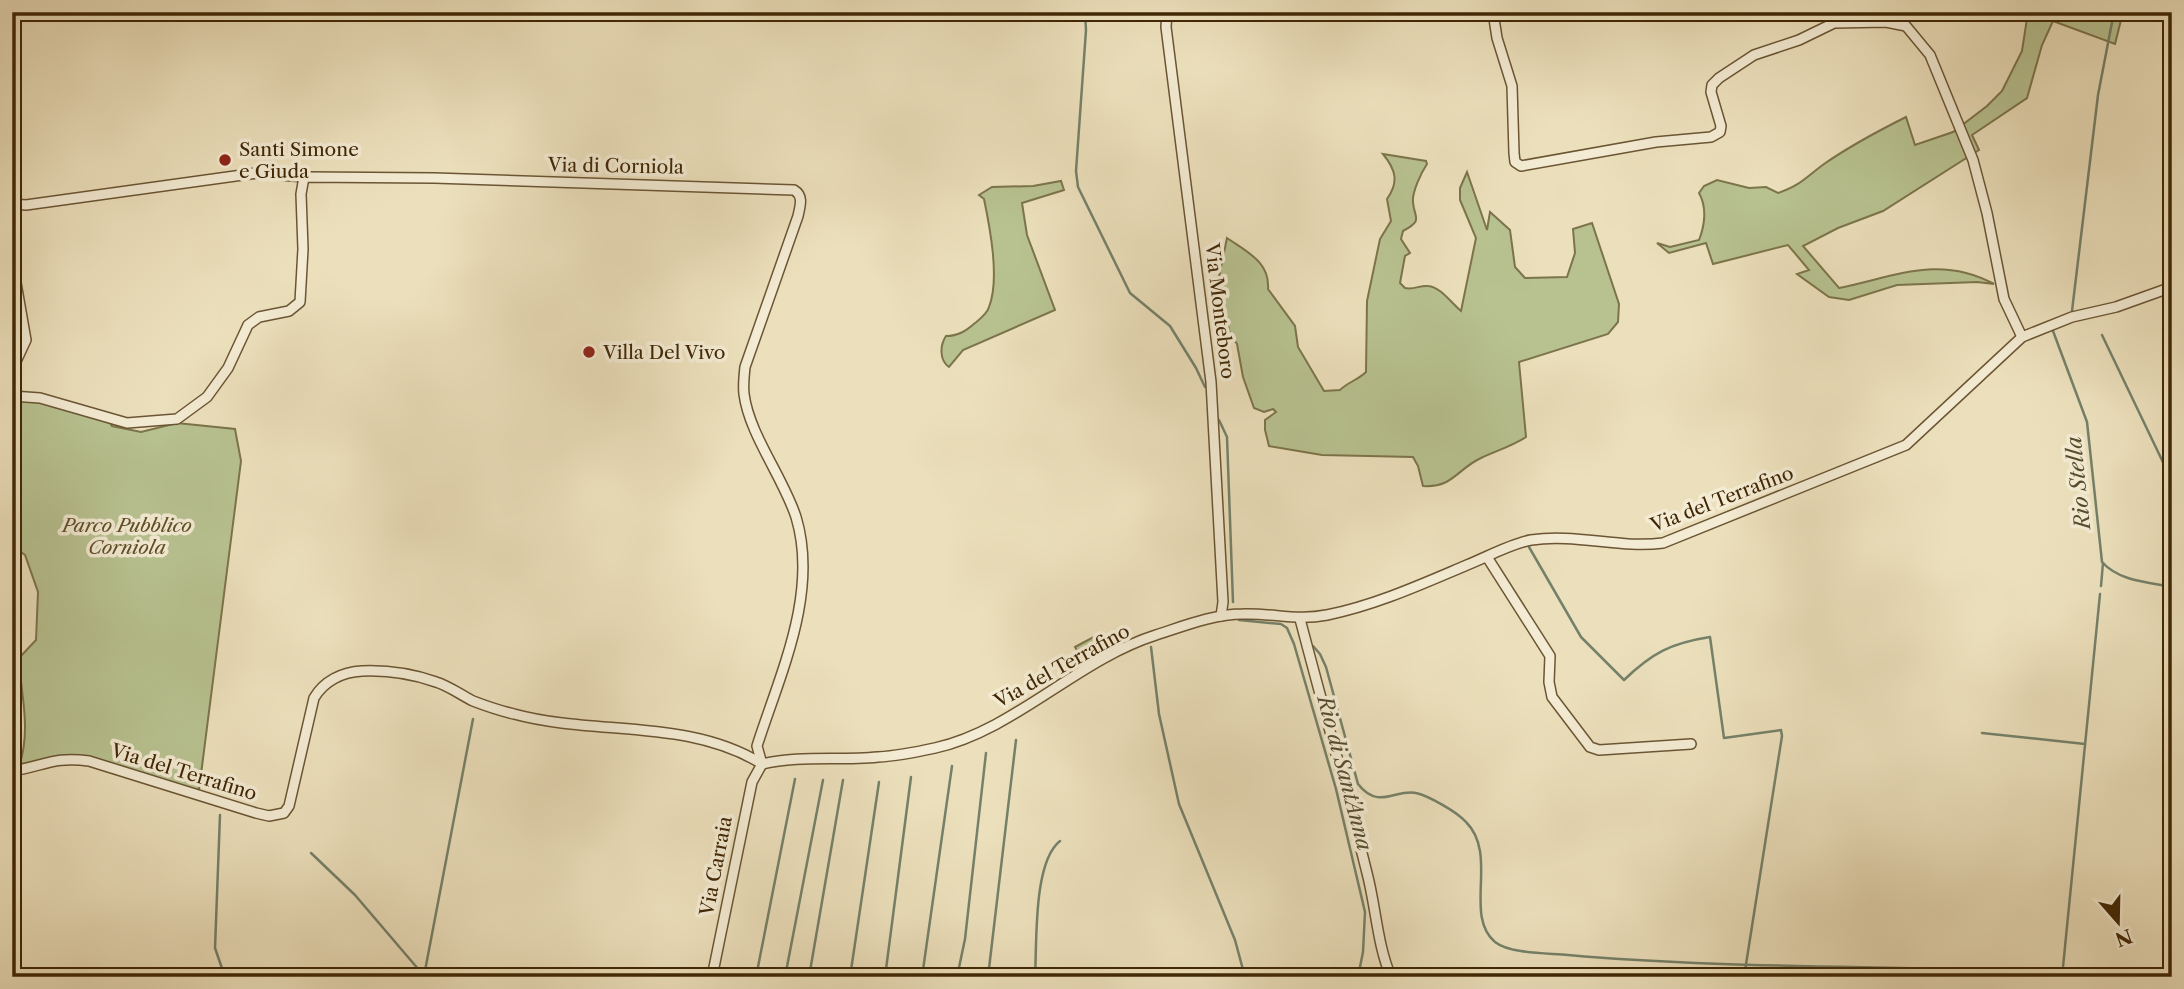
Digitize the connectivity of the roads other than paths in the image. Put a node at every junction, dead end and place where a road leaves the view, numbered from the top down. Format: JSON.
{"nodes":[{"id":1,"x":1167,"y":12,"type":"edge"},
{"id":2,"x":1493,"y":12,"type":"edge"},
{"id":3,"x":12,"y":36,"type":"edge"},
{"id":4,"x":12,"y":117,"type":"edge"},
{"id":5,"x":304,"y":177,"type":"junction"},
{"id":6,"x":12,"y":204,"type":"edge"},
{"id":7,"x":12,"y":260,"type":"edge"},
{"id":8,"x":2172,"y":287,"type":"edge"},
{"id":9,"x":2022,"y":337,"type":"junction"},
{"id":10,"x":12,"y":370,"type":"edge"},
{"id":11,"x":12,"y":397,"type":"edge"},
{"id":12,"x":1488,"y":556,"type":"junction"},
{"id":13,"x":1221,"y":616,"type":"junction"},
{"id":14,"x":1300,"y":619,"type":"junction"},
{"id":15,"x":1691,"y":744,"type":"dead end"},
{"id":16,"x":762,"y":764,"type":"junction"},
{"id":17,"x":12,"y":771,"type":"edge"},
{"id":18,"x":712,"y":977,"type":"edge"},
{"id":19,"x":1391,"y":977,"type":"edge"}],
"edges":[{"from":1,"to":13,"type":"street","name":"Via Monteboro"},
{"from":2,"to":9,"type":"street"},
{"from":3,"to":4,"type":"street"},
{"from":5,"to":6,"type":"street"},
{"from":5,"to":11,"type":"street"},
{"from":5,"to":16,"type":"street","name":"Via di Corniola"},
{"from":7,"to":10,"type":"street"},
{"from":8,"to":9,"type":"street","name":"Via del Terrafino"},
{"from":9,"to":12,"type":"street","name":"Via del Terrafino"},
{"from":12,"to":14,"type":"street","name":"Via del Terrafino"},
{"from":12,"to":15,"type":"street"},
{"from":13,"to":14,"type":"street","name":"Via del Terrafino"},
{"from":13,"to":16,"type":"street","name":"Via del Terrafino"},
{"from":14,"to":19,"type":"street"},
{"from":16,"to":17,"type":"street","name":"Via del Terrafino"},
{"from":16,"to":18,"type":"street","name":"Via Carraia"}]}
